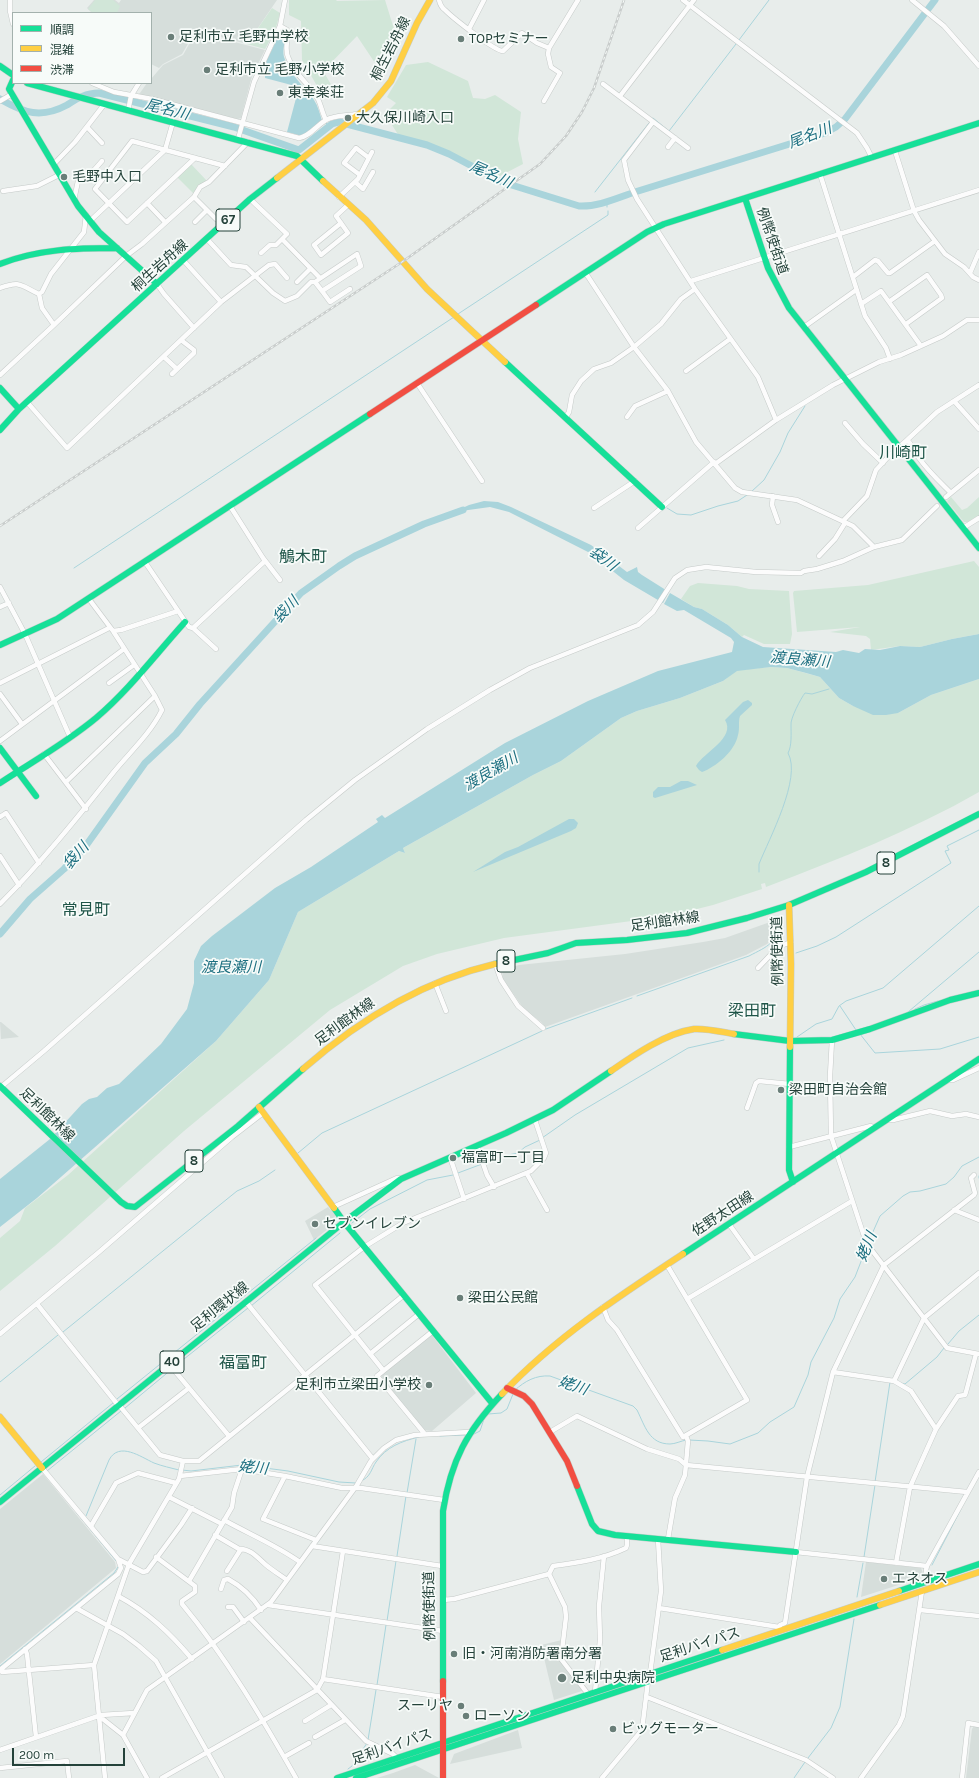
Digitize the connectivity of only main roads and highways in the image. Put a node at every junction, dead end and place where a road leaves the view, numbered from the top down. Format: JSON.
{"nodes":[{"id":1,"x":430,"y":0,"type":"edge"},
{"id":2,"x":0,"y":66,"type":"edge"},
{"id":3,"x":12,"y":74,"type":"edge"},
{"id":4,"x":12,"y":82,"type":"edge"},
{"id":5,"x":31,"y":84,"type":"edge"},
{"id":6,"x":979,"y":123,"type":"edge"},
{"id":7,"x":302,"y":160,"type":"junction"},
{"id":8,"x":745,"y":198,"type":"junction"},
{"id":9,"x":117,"y":248,"type":"junction"},
{"id":10,"x":0,"y":264,"type":"edge"},
{"id":11,"x":157,"y":284,"type":"junction"},
{"id":12,"x":483,"y":339,"type":"junction"},
{"id":13,"x":0,"y":388,"type":"edge"},
{"id":14,"x":19,"y":409,"type":"junction"},
{"id":15,"x":0,"y":430,"type":"edge"},
{"id":16,"x":662,"y":507,"type":"road end"},
{"id":17,"x":979,"y":548,"type":"edge"},
{"id":18,"x":185,"y":622,"type":"road end"},
{"id":19,"x":0,"y":645,"type":"edge"},
{"id":20,"x":0,"y":748,"type":"edge"},
{"id":21,"x":18,"y":772,"type":"junction"},
{"id":22,"x":0,"y":783,"type":"edge"},
{"id":23,"x":36,"y":796,"type":"dead end"},
{"id":24,"x":979,"y":814,"type":"edge"},
{"id":25,"x":789,"y":905,"type":"junction"},
{"id":26,"x":979,"y":993,"type":"edge"},
{"id":27,"x":790,"y":1041,"type":"junction"},
{"id":28,"x":979,"y":1058,"type":"edge"},
{"id":29,"x":2,"y":1088,"type":"edge"},
{"id":30,"x":259,"y":1107,"type":"junction"},
{"id":31,"x":793,"y":1182,"type":"junction"},
{"id":32,"x":344,"y":1222,"type":"junction"},
{"id":33,"x":512,"y":1390,"type":"junction"},
{"id":34,"x":492,"y":1403,"type":"junction"},
{"id":35,"x":0,"y":1417,"type":"edge"},
{"id":36,"x":42,"y":1468,"type":"junction"},
{"id":37,"x":0,"y":1502,"type":"edge"},
{"id":38,"x":796,"y":1552,"type":"road end"},
{"id":39,"x":979,"y":1564,"type":"edge"},
{"id":40,"x":979,"y":1572,"type":"edge"},
{"id":41,"x":444,"y":1742,"type":"junction"},
{"id":42,"x":443,"y":1749,"type":"junction"},
{"id":43,"x":336,"y":1778,"type":"edge"},
{"id":44,"x":356,"y":1778,"type":"edge"},
{"id":45,"x":443,"y":1778,"type":"edge"}],
"edges":[{"from":1,"to":7,"type":"main road","name":"桐生岩舟線","number":"67"},
{"from":2,"to":3,"type":"main road"},
{"from":4,"to":9,"type":"main road"},
{"from":5,"to":7,"type":"main road"},
{"from":6,"to":8,"type":"main road","name":"例幣使街道"},
{"from":7,"to":11,"type":"main road","name":"桐生岩舟線","number":"67"},
{"from":7,"to":12,"type":"main road"},
{"from":8,"to":12,"type":"main road"},
{"from":8,"to":17,"type":"main road","name":"例幣使街道"},
{"from":9,"to":10,"type":"main road"},
{"from":9,"to":11,"type":"main road"},
{"from":11,"to":14,"type":"main road","name":"桐生岩舟線","number":"67"},
{"from":12,"to":16,"type":"main road"},
{"from":12,"to":19,"type":"main road"},
{"from":13,"to":14,"type":"main road"},
{"from":14,"to":15,"type":"main road","name":"桐生岩舟線","number":"67"},
{"from":18,"to":21,"type":"main road"},
{"from":20,"to":21,"type":"main road"},
{"from":21,"to":22,"type":"main road"},
{"from":21,"to":23,"type":"main road"},
{"from":24,"to":25,"type":"main road","name":"例幣使街道","number":"8"},
{"from":25,"to":27,"type":"main road","name":"例幣使街道"},
{"from":25,"to":30,"type":"main road","name":"足利館林線","number":"8"},
{"from":26,"to":27,"type":"main road","name":"足利環状線"},
{"from":27,"to":31,"type":"main road","name":"例幣使街道"},
{"from":27,"to":32,"type":"main road","name":"足利環状線"},
{"from":28,"to":31,"type":"main road","name":"佐野太田線"},
{"from":29,"to":30,"type":"main road","name":"足利館林線","number":"8"},
{"from":30,"to":32,"type":"main road"},
{"from":31,"to":33,"type":"main road","name":"佐野太田線"},
{"from":32,"to":34,"type":"main road"},
{"from":32,"to":36,"type":"main road","name":"足利環状線","number":"40"},
{"from":33,"to":34,"type":"main road","name":"佐野太田線"},
{"from":33,"to":38,"type":"main road"},
{"from":34,"to":41,"type":"main road","name":"例幣使街道"},
{"from":35,"to":36,"type":"main road"},
{"from":36,"to":37,"type":"main road","name":"足利環状線","number":"40"},
{"from":39,"to":41,"type":"main road","name":"足利バイパス"},
{"from":40,"to":42,"type":"main road","name":"足利バイパス"},
{"from":41,"to":42,"type":"main road","name":"例幣使街道"},
{"from":41,"to":43,"type":"main road","name":"足利バイパス"},
{"from":42,"to":44,"type":"main road","name":"足利バイパス"},
{"from":42,"to":45,"type":"main road","name":"例幣使街道"}]}
